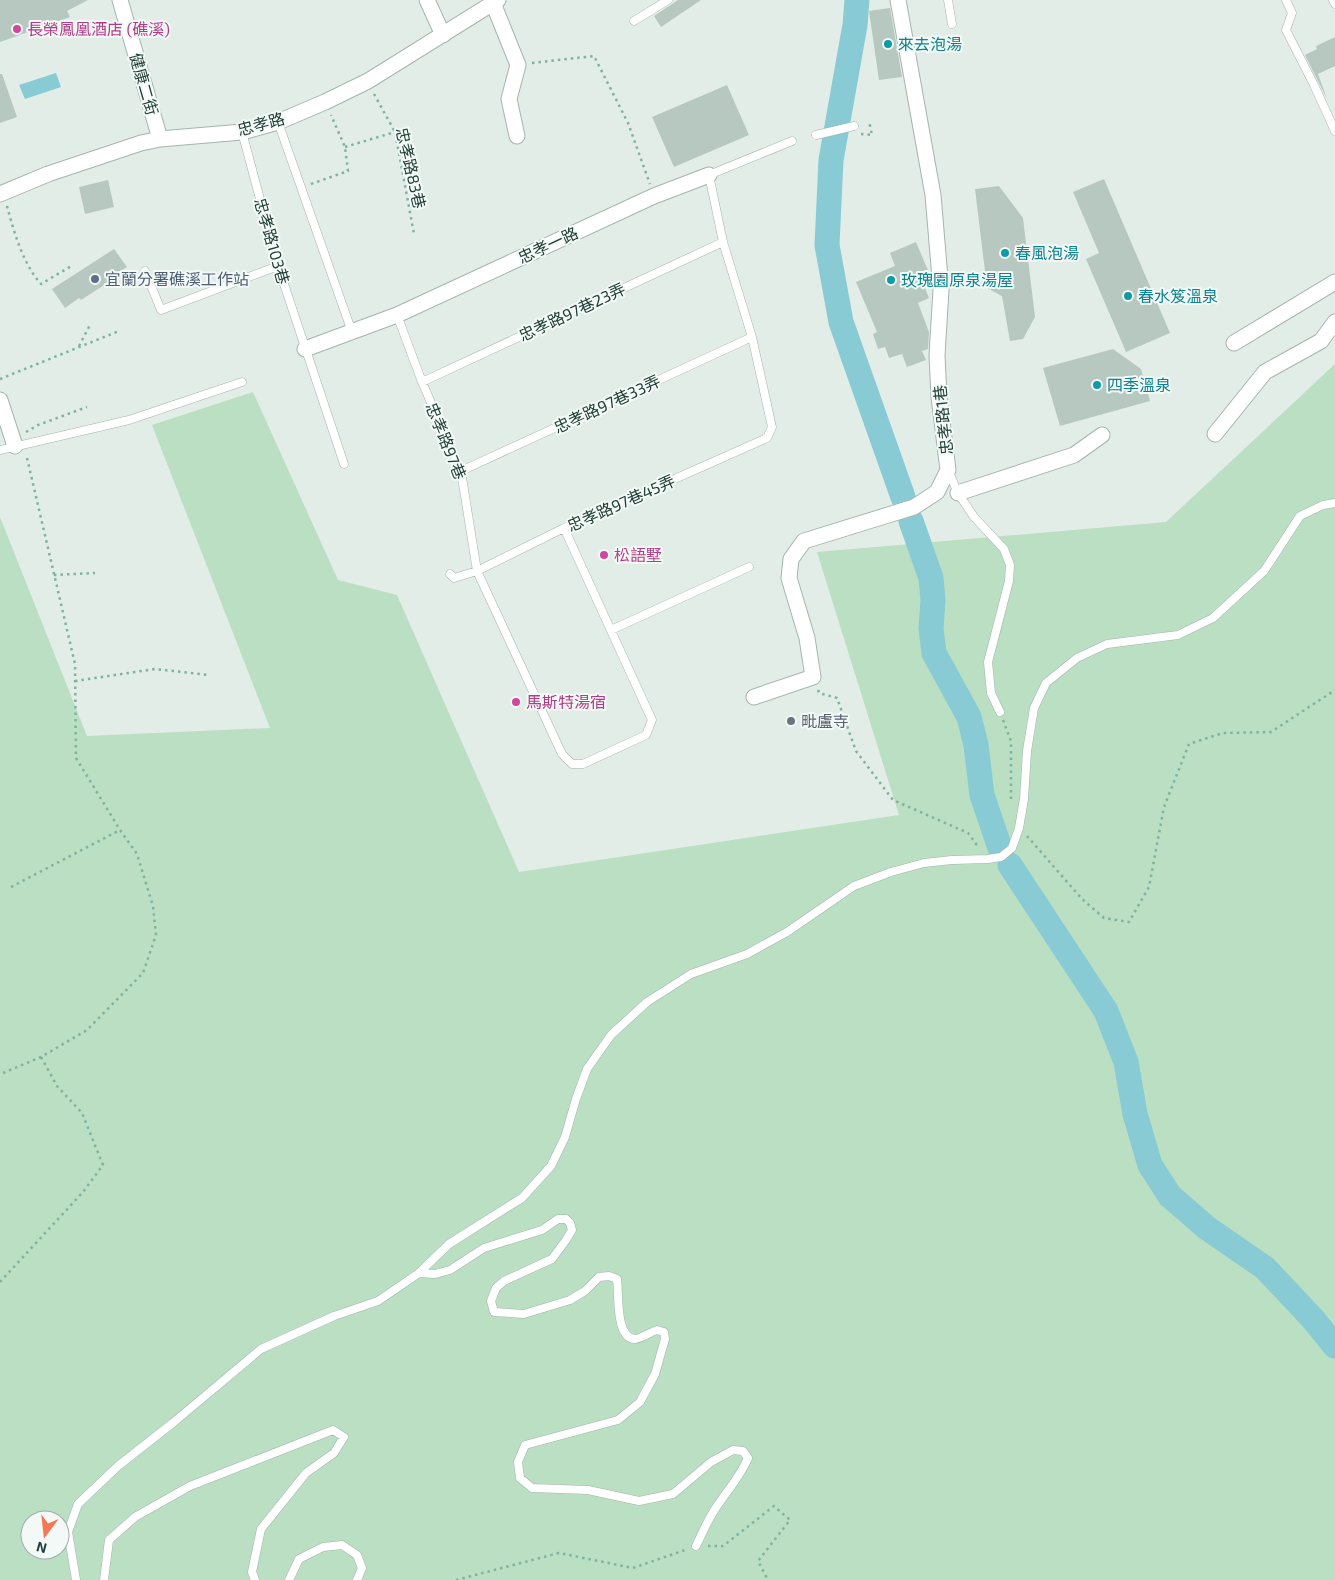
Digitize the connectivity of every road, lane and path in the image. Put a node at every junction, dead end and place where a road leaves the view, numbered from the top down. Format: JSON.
{"nodes":[{"id":1,"x":120,"y":0,"type":"edge"},
{"id":2,"x":427,"y":0,"type":"edge"},
{"id":3,"x":668,"y":0,"type":"edge"},
{"id":4,"x":898,"y":0,"type":"edge"},
{"id":5,"x":948,"y":0,"type":"edge"},
{"id":6,"x":1286,"y":0,"type":"edge"},
{"id":7,"x":1334,"y":0,"type":"edge"},
{"id":8,"x":495,"y":2,"type":"edge"},
{"id":9,"x":1335,"y":4,"type":"edge"},
{"id":10,"x":634,"y":21,"type":"dead end"},
{"id":11,"x":952,"y":24,"type":"dead end"},
{"id":12,"x":443,"y":34,"type":"junction"},
{"id":13,"x":518,"y":65,"type":"junction"},
{"id":14,"x":368,"y":82,"type":"junction"},
{"id":15,"x":325,"y":102,"type":"junction"},
{"id":16,"x":869,"y":121,"type":"dead end"},
{"id":17,"x":278,"y":122,"type":"junction"},
{"id":18,"x":854,"y":126,"type":"joint"},
{"id":19,"x":1335,"y":131,"type":"edge"},
{"id":20,"x":242,"y":132,"type":"junction"},
{"id":21,"x":395,"y":132,"type":"junction"},
{"id":22,"x":816,"y":135,"type":"dead end"},
{"id":23,"x":517,"y":136,"type":"dead end"},
{"id":24,"x":160,"y":139,"type":"junction"},
{"id":25,"x":792,"y":141,"type":"dead end"},
{"id":26,"x":345,"y":147,"type":"junction"},
{"id":27,"x":709,"y":175,"type":"junction"},
{"id":28,"x":300,"y":187,"type":"junction"},
{"id":29,"x":2,"y":193,"type":"edge"},
{"id":30,"x":654,"y":196,"type":"junction"},
{"id":31,"x":414,"y":234,"type":"dead end"},
{"id":32,"x":723,"y":242,"type":"junction"},
{"id":33,"x":73,"y":264,"type":"dead end"},
{"id":34,"x":278,"y":266,"type":"junction"},
{"id":35,"x":145,"y":271,"type":"dead end"},
{"id":36,"x":1335,"y":282,"type":"edge"},
{"id":37,"x":397,"y":315,"type":"junction"},
{"id":38,"x":1335,"y":322,"type":"edge"},
{"id":39,"x":91,"y":324,"type":"dead end"},
{"id":40,"x":119,"y":331,"type":"dead end"},
{"id":41,"x":352,"y":332,"type":"junction"},
{"id":42,"x":752,"y":337,"type":"junction"},
{"id":43,"x":1234,"y":343,"type":"dead end"},
{"id":44,"x":78,"y":348,"type":"junction"},
{"id":45,"x":304,"y":349,"type":"junction"},
{"id":46,"x":0,"y":379,"type":"edge"},
{"id":47,"x":242,"y":382,"type":"dead end"},
{"id":48,"x":422,"y":382,"type":"junction"},
{"id":49,"x":0,"y":400,"type":"edge"},
{"id":50,"x":87,"y":408,"type":"dead end"},
{"id":51,"x":1215,"y":434,"type":"dead end"},
{"id":52,"x":1102,"y":435,"type":"dead end"},
{"id":53,"x":9,"y":445,"type":"edge"},
{"id":54,"x":344,"y":464,"type":"dead end"},
{"id":55,"x":948,"y":470,"type":"junction"},
{"id":56,"x":461,"y":471,"type":"junction"},
{"id":57,"x":958,"y":493,"type":"junction"},
{"id":58,"x":1335,"y":503,"type":"edge"},
{"id":59,"x":564,"y":528,"type":"junction"},
{"id":60,"x":749,"y":567,"type":"dead end"},
{"id":61,"x":477,"y":571,"type":"junction"},
{"id":62,"x":95,"y":573,"type":"dead end"},
{"id":63,"x":450,"y":574,"type":"dead end"},
{"id":64,"x":54,"y":575,"type":"junction"},
{"id":65,"x":611,"y":630,"type":"junction"},
{"id":66,"x":209,"y":675,"type":"dead end"},
{"id":67,"x":812,"y":678,"type":"junction"},
{"id":68,"x":75,"y":681,"type":"junction"},
{"id":69,"x":1335,"y":690,"type":"edge"},
{"id":70,"x":754,"y":697,"type":"dead end"},
{"id":71,"x":1000,"y":712,"type":"joint"},
{"id":72,"x":1012,"y":783,"type":"dead end"},
{"id":73,"x":1019,"y":828,"type":"junction"},
{"id":74,"x":120,"y":830,"type":"junction"},
{"id":75,"x":988,"y":859,"type":"junction"},
{"id":76,"x":11,"y":886,"type":"dead end"},
{"id":77,"x":41,"y":1057,"type":"junction"},
{"id":78,"x":3,"y":1073,"type":"dead end"},
{"id":79,"x":419,"y":1274,"type":"junction"},
{"id":80,"x":0,"y":1282,"type":"edge"},
{"id":81,"x":696,"y":1546,"type":"junction"},
{"id":82,"x":76,"y":1580,"type":"edge"},
{"id":83,"x":104,"y":1580,"type":"edge"},
{"id":84,"x":254,"y":1580,"type":"edge"},
{"id":85,"x":289,"y":1580,"type":"edge"},
{"id":86,"x":357,"y":1580,"type":"edge"},
{"id":87,"x":456,"y":1580,"type":"edge"},
{"id":88,"x":768,"y":1580,"type":"edge"}],
"edges":[{"from":1,"to":24,"type":"street","name":"健康二街"},
{"from":2,"to":12,"type":"street"},
{"from":3,"to":10,"type":"lane"},
{"from":4,"to":55,"type":"street","name":"忠孝路1巷"},
{"from":5,"to":11,"type":"lane"},
{"from":6,"to":19,"type":"lane"},
{"from":7,"to":9,"type":"lane"},
{"from":8,"to":12,"type":"street","name":"忠孝路"},
{"from":8,"to":13,"type":"street"},
{"from":12,"to":14,"type":"street","name":"忠孝路"},
{"from":13,"to":23,"type":"street"},
{"from":13,"to":30,"type":"path"},
{"from":14,"to":15,"type":"street","name":"忠孝路"},
{"from":14,"to":21,"type":"path","name":"忠孝路83巷"},
{"from":15,"to":17,"type":"street","name":"忠孝路"},
{"from":15,"to":26,"type":"path"},
{"from":16,"to":18,"type":"path"},
{"from":17,"to":20,"type":"street","name":"忠孝路"},
{"from":17,"to":28,"type":"lane"},
{"from":18,"to":22,"type":"lane"},
{"from":20,"to":24,"type":"street","name":"忠孝路"},
{"from":20,"to":34,"type":"lane","name":"忠孝路103巷"},
{"from":21,"to":26,"type":"path"},
{"from":21,"to":31,"type":"path","name":"忠孝路83巷"},
{"from":24,"to":29,"type":"street","name":"忠孝路"},
{"from":25,"to":27,"type":"lane","name":"忠孝一路"},
{"from":26,"to":28,"type":"path"},
{"from":27,"to":30,"type":"street","name":"忠孝一路"},
{"from":27,"to":32,"type":"lane"},
{"from":28,"to":41,"type":"lane"},
{"from":29,"to":33,"type":"path"},
{"from":30,"to":37,"type":"street","name":"忠孝一路"},
{"from":32,"to":42,"type":"lane"},
{"from":32,"to":48,"type":"lane","name":"忠孝路97巷23弄"},
{"from":34,"to":35,"type":"lane"},
{"from":34,"to":45,"type":"lane","name":"忠孝路103巷"},
{"from":36,"to":43,"type":"street"},
{"from":37,"to":41,"type":"street","name":"忠孝一路"},
{"from":37,"to":48,"type":"lane","name":"忠孝路97巷"},
{"from":38,"to":51,"type":"street"},
{"from":39,"to":44,"type":"path"},
{"from":40,"to":44,"type":"path"},
{"from":41,"to":45,"type":"street","name":"忠孝一路"},
{"from":42,"to":56,"type":"lane","name":"忠孝路97巷33弄"},
{"from":42,"to":59,"type":"lane","name":"忠孝路97巷45弄"},
{"from":44,"to":46,"type":"path"},
{"from":45,"to":54,"type":"lane","name":"忠孝路103巷"},
{"from":47,"to":53,"type":"lane"},
{"from":48,"to":56,"type":"lane","name":"忠孝路97巷"},
{"from":49,"to":53,"type":"street"},
{"from":50,"to":53,"type":"path"},
{"from":52,"to":57,"type":"street"},
{"from":53,"to":64,"type":"path"},
{"from":55,"to":57,"type":"lane"},
{"from":55,"to":67,"type":"street","name":"忠孝路1巷"},
{"from":56,"to":61,"type":"lane","name":"忠孝路97巷"},
{"from":57,"to":71,"type":"lane"},
{"from":58,"to":73,"type":"lane"},
{"from":59,"to":61,"type":"lane","name":"忠孝路97巷45弄"},
{"from":59,"to":65,"type":"lane","name":"忠孝路97巷"},
{"from":60,"to":65,"type":"lane"},
{"from":61,"to":63,"type":"lane","name":"忠孝路97巷45弄"},
{"from":61,"to":65,"type":"lane","name":"忠孝路97巷"},
{"from":62,"to":64,"type":"path"},
{"from":64,"to":68,"type":"path"},
{"from":66,"to":68,"type":"path"},
{"from":67,"to":70,"type":"street"},
{"from":67,"to":75,"type":"path"},
{"from":68,"to":74,"type":"path"},
{"from":69,"to":73,"type":"path"},
{"from":71,"to":72,"type":"path"},
{"from":73,"to":75,"type":"lane"},
{"from":74,"to":76,"type":"path"},
{"from":74,"to":77,"type":"path"},
{"from":75,"to":79,"type":"lane"},
{"from":77,"to":78,"type":"path"},
{"from":77,"to":80,"type":"path"},
{"from":79,"to":81,"type":"lane"},
{"from":79,"to":82,"type":"lane"},
{"from":81,"to":87,"type":"path"},
{"from":81,"to":88,"type":"path"},
{"from":83,"to":84,"type":"lane"},
{"from":85,"to":86,"type":"lane"}]}
